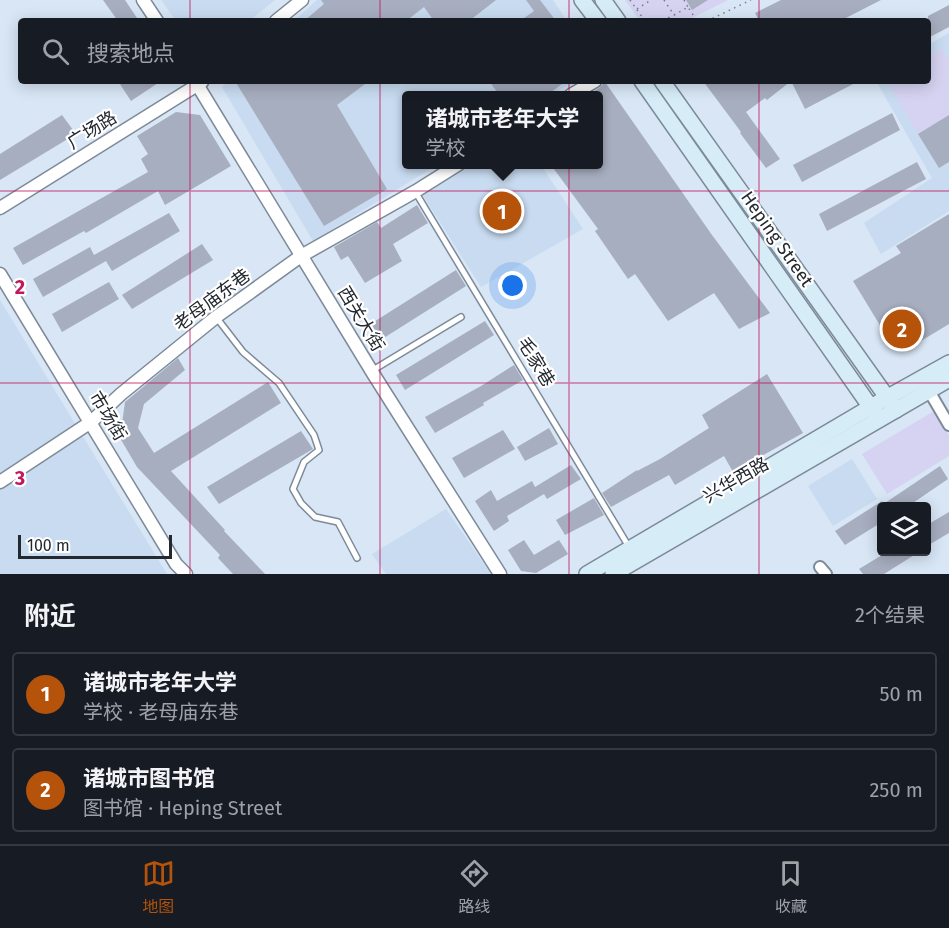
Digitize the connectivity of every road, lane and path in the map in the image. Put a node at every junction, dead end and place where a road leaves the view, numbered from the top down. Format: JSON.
{"nodes":[{"id":1,"x":143,"y":0,"type":"edge"},
{"id":2,"x":302,"y":0,"type":"edge"},
{"id":3,"x":582,"y":0,"type":"edge"},
{"id":4,"x":603,"y":0,"type":"edge"},
{"id":5,"x":630,"y":0,"type":"edge"},
{"id":6,"x":651,"y":0,"type":"edge"},
{"id":7,"x":664,"y":0,"type":"edge"},
{"id":8,"x":684,"y":0,"type":"edge"},
{"id":9,"x":751,"y":0,"type":"edge"},
{"id":10,"x":744,"y":1,"type":"edge"},
{"id":11,"x":688,"y":7,"type":"junction"},
{"id":12,"x":637,"y":9,"type":"junction"},
{"id":13,"x":674,"y":15,"type":"junction"},
{"id":14,"x":155,"y":18,"type":"edge"},
{"id":15,"x":280,"y":18,"type":"edge"},
{"id":16,"x":596,"y":18,"type":"edge"},
{"id":17,"x":616,"y":18,"type":"edge"},
{"id":18,"x":643,"y":18,"type":"edge"},
{"id":19,"x":668,"y":18,"type":"edge"},
{"id":20,"x":695,"y":18,"type":"edge"},
{"id":21,"x":713,"y":18,"type":"edge"},
{"id":22,"x":195,"y":84,"type":"edge"},
{"id":23,"x":199,"y":84,"type":"edge"},
{"id":24,"x":644,"y":84,"type":"edge"},
{"id":25,"x":664,"y":84,"type":"edge"},
{"id":26,"x":452,"y":169,"type":"edge"},
{"id":27,"x":416,"y":191,"type":"junction"},
{"id":28,"x":0,"y":208,"type":"edge"},
{"id":29,"x":301,"y":256,"type":"junction"},
{"id":30,"x":0,"y":274,"type":"edge"},
{"id":31,"x":216,"y":317,"type":"junction"},
{"id":32,"x":461,"y":317,"type":"dead end"},
{"id":33,"x":949,"y":363,"type":"edge"},
{"id":34,"x":371,"y":371,"type":"junction"},
{"id":35,"x":949,"y":380,"type":"edge"},
{"id":36,"x":929,"y":391,"type":"junction"},
{"id":37,"x":892,"y":404,"type":"junction"},
{"id":38,"x":875,"y":413,"type":"junction"},
{"id":39,"x":91,"y":422,"type":"junction"},
{"id":40,"x":949,"y":425,"type":"edge"},
{"id":41,"x":0,"y":482,"type":"edge"},
{"id":42,"x":630,"y":548,"type":"junction"},
{"id":43,"x":357,"y":558,"type":"dead end"},
{"id":44,"x":186,"y":574,"type":"edge"},
{"id":45,"x":500,"y":574,"type":"edge"},
{"id":46,"x":587,"y":574,"type":"edge"},
{"id":47,"x":613,"y":574,"type":"edge"}],
"edges":[{"from":1,"to":14,"type":"street"},
{"from":2,"to":15,"type":"street"},
{"from":3,"to":16,"type":"main road"},
{"from":4,"to":17,"type":"main road"},
{"from":5,"to":12,"type":"path"},
{"from":6,"to":12,"type":"path"},
{"from":7,"to":13,"type":"path"},
{"from":8,"to":11,"type":"path"},
{"from":9,"to":10,"type":"path"},
{"from":10,"to":21,"type":"path"},
{"from":11,"to":13,"type":"path"},
{"from":11,"to":20,"type":"path"},
{"from":12,"to":18,"type":"path"},
{"from":13,"to":19,"type":"path"},
{"from":22,"to":28,"type":"street","name":"广场路"},
{"from":23,"to":29,"type":"street","name":"西关大街"},
{"from":24,"to":38,"type":"main road","name":"Heping Street"},
{"from":25,"to":37,"type":"main road","name":"Heping Street"},
{"from":26,"to":27,"type":"street","name":"老母庙东巷"},
{"from":27,"to":29,"type":"street","name":"老母庙东巷"},
{"from":27,"to":42,"type":"lane","name":"毛家巷"},
{"from":29,"to":31,"type":"street","name":"老母庙东巷"},
{"from":29,"to":34,"type":"street","name":"西关大街"},
{"from":30,"to":39,"type":"street","name":"市场街"},
{"from":31,"to":39,"type":"street","name":"老母庙东巷"},
{"from":31,"to":43,"type":"lane"},
{"from":32,"to":34,"type":"lane"},
{"from":33,"to":37,"type":"main road"},
{"from":34,"to":45,"type":"street","name":"西关大街"},
{"from":35,"to":36,"type":"main road"},
{"from":36,"to":37,"type":"main road"},
{"from":36,"to":40,"type":"street"},
{"from":37,"to":38,"type":"main road"},
{"from":38,"to":42,"type":"main road"},
{"from":38,"to":47,"type":"main road","name":"兴华西路"},
{"from":39,"to":41,"type":"street","name":"老母庙东巷"},
{"from":39,"to":44,"type":"street","name":"市场街"},
{"from":42,"to":46,"type":"main road"}]}
